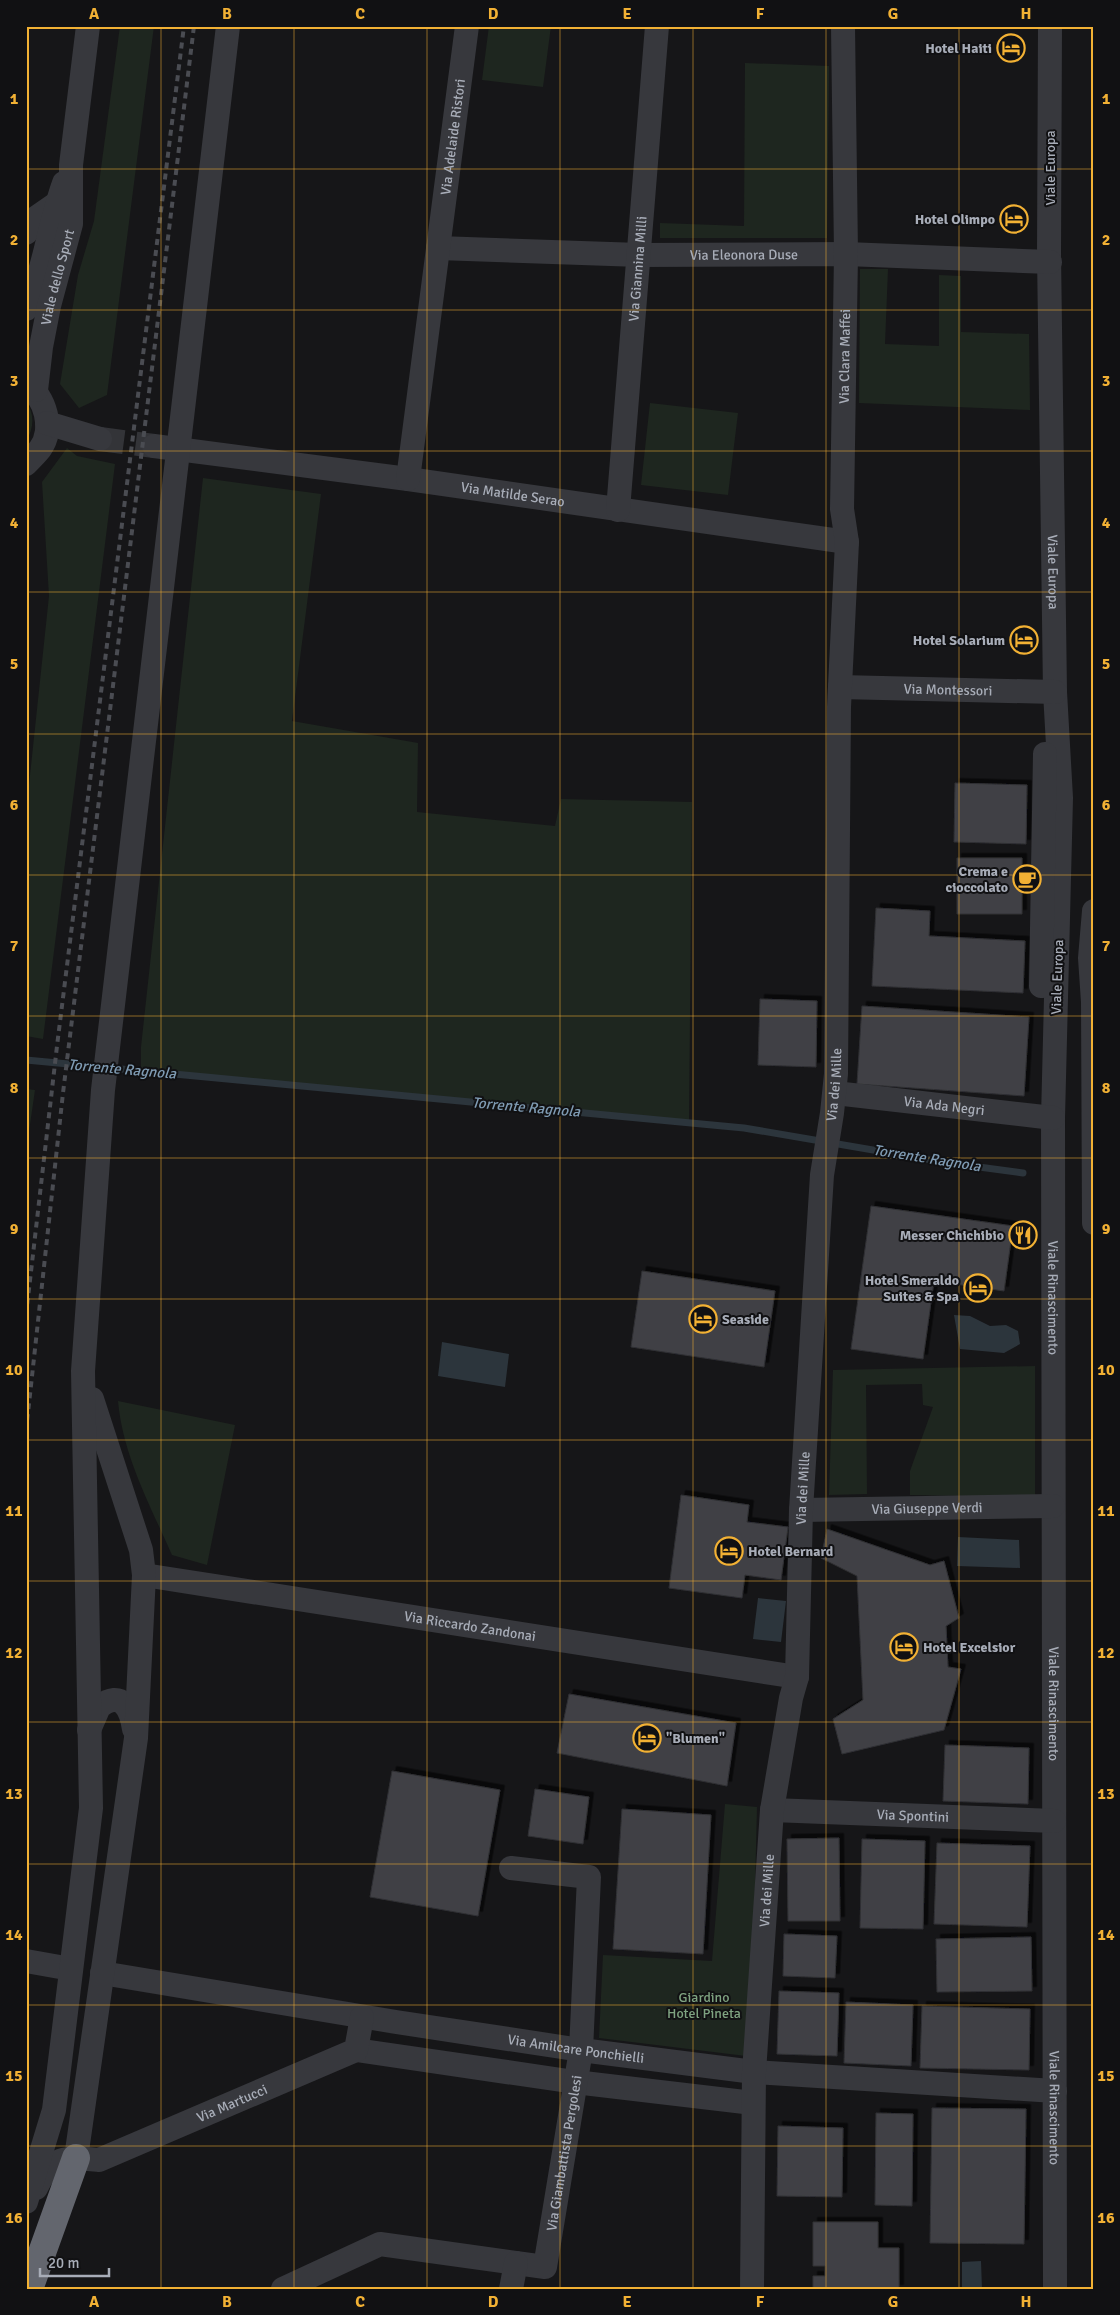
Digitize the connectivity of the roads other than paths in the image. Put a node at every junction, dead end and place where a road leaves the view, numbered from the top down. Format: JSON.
{"nodes":[{"id":1,"x":88,"y":26,"type":"edge"},
{"id":2,"x":228,"y":26,"type":"edge"},
{"id":3,"x":467,"y":26,"type":"edge"},
{"id":4,"x":657,"y":26,"type":"edge"},
{"id":5,"x":843,"y":26,"type":"edge"},
{"id":6,"x":1050,"y":26,"type":"edge"},
{"id":7,"x":71,"y":165,"type":"junction"},
{"id":8,"x":57,"y":203,"type":"junction"},
{"id":9,"x":26,"y":233,"type":"edge"},
{"id":10,"x":438,"y":248,"type":"junction"},
{"id":11,"x":846,"y":254,"type":"junction"},
{"id":12,"x":640,"y":255,"type":"junction"},
{"id":13,"x":1050,"y":262,"type":"junction"},
{"id":14,"x":26,"y":309,"type":"edge"},
{"id":15,"x":31,"y":387,"type":"edge"},
{"id":16,"x":47,"y":423,"type":"junction"},
{"id":17,"x":100,"y":439,"type":"tunnel mouth"},
{"id":18,"x":154,"y":446,"type":"tunnel mouth"},
{"id":19,"x":178,"y":449,"type":"junction"},
{"id":20,"x":26,"y":464,"type":"edge"},
{"id":21,"x":408,"y":479,"type":"junction"},
{"id":22,"x":618,"y":510,"type":"junction"},
{"id":23,"x":847,"y":542,"type":"junction"},
{"id":24,"x":840,"y":687,"type":"junction"},
{"id":25,"x":1050,"y":697,"type":"junction"},
{"id":26,"x":1094,"y":911,"type":"edge"},
{"id":27,"x":1040,"y":1095,"type":"dead end"},
{"id":28,"x":833,"y":1103,"type":"junction"},
{"id":29,"x":1053,"y":1118,"type":"junction"},
{"id":30,"x":1093,"y":1203,"type":"edge"},
{"id":31,"x":1094,"y":1223,"type":"edge"},
{"id":32,"x":83,"y":1371,"type":"junction"},
{"id":33,"x":1054,"y":1506,"type":"junction"},
{"id":34,"x":801,"y":1510,"type":"junction"},
{"id":35,"x":144,"y":1575,"type":"junction"},
{"id":36,"x":797,"y":1677,"type":"junction"},
{"id":37,"x":89,"y":1730,"type":"junction"},
{"id":38,"x":136,"y":1738,"type":"junction"},
{"id":39,"x":772,"y":1810,"type":"junction"},
{"id":40,"x":1054,"y":1821,"type":"junction"},
{"id":41,"x":511,"y":1868,"type":"dead end"},
{"id":42,"x":26,"y":1961,"type":"edge"},
{"id":43,"x":71,"y":1969,"type":"junction"},
{"id":44,"x":102,"y":1973,"type":"junction"},
{"id":45,"x":362,"y":2017,"type":"junction"},
{"id":46,"x":356,"y":2050,"type":"junction"},
{"id":47,"x":581,"y":2050,"type":"junction"},
{"id":48,"x":754,"y":2072,"type":"junction"},
{"id":49,"x":575,"y":2082,"type":"junction"},
{"id":50,"x":1055,"y":2091,"type":"junction"},
{"id":51,"x":753,"y":2103,"type":"junction"},
{"id":52,"x":54,"y":2110,"type":"junction"},
{"id":53,"x":76,"y":2158,"type":"junction"},
{"id":54,"x":26,"y":2202,"type":"edge"},
{"id":55,"x":26,"y":2211,"type":"edge"},
{"id":56,"x":516,"y":2263,"type":"junction"},
{"id":57,"x":543,"y":2278,"type":"edge"},
{"id":58,"x":29,"y":2289,"type":"edge"},
{"id":59,"x":283,"y":2289,"type":"edge"},
{"id":60,"x":511,"y":2289,"type":"edge"},
{"id":61,"x":752,"y":2289,"type":"edge"},
{"id":62,"x":1055,"y":2289,"type":"edge"}],
"edges":[{"from":1,"to":7,"type":"street","name":"Viale dello Sport"},
{"from":2,"to":19,"type":"street"},
{"from":3,"to":10,"type":"street","name":"Via Adelaide Ristori"},
{"from":4,"to":12,"type":"street","name":"Via Giannina Milli"},
{"from":5,"to":11,"type":"street","name":"Via Clara Maffei"},
{"from":6,"to":13,"type":"street","name":"Viale Europa"},
{"from":7,"to":8,"type":"street","name":"Viale dello Sport"},
{"from":7,"to":15,"type":"street","name":"Viale dello Sport"},
{"from":8,"to":9,"type":"street"},
{"from":8,"to":14,"type":"street","name":"Viale dello Sport"},
{"from":10,"to":12,"type":"street","name":"Via Eleonora Duse"},
{"from":10,"to":21,"type":"street","name":"Via Adelaide Ristori"},
{"from":11,"to":12,"type":"street","name":"Via Eleonora Duse"},
{"from":11,"to":13,"type":"street","name":"Via Eleonora Duse"},
{"from":11,"to":23,"type":"street","name":"Via Clara Maffei"},
{"from":12,"to":22,"type":"street","name":"Via Giannina Milli"},
{"from":13,"to":25,"type":"street","name":"Viale Europa"},
{"from":15,"to":16,"type":"street"},
{"from":16,"to":17,"type":"street"},
{"from":16,"to":20,"type":"street"},
{"from":18,"to":19,"type":"street","name":"Via Matilde Serao"},
{"from":19,"to":21,"type":"street","name":"Via Matilde Serao"},
{"from":19,"to":32,"type":"street"},
{"from":21,"to":22,"type":"street","name":"Via Matilde Serao"},
{"from":22,"to":23,"type":"street","name":"Via Matilde Serao"},
{"from":23,"to":24,"type":"street","name":"Via Clara Maffei"},
{"from":24,"to":25,"type":"street","name":"Via Montessori"},
{"from":24,"to":28,"type":"street","name":"Via dei Mille"},
{"from":25,"to":27,"type":"street","name":"Viale Europa"},
{"from":25,"to":29,"type":"street","name":"Viale Europa"},
{"from":26,"to":30,"type":"street"},
{"from":28,"to":29,"type":"street","name":"Via Ada Negri"},
{"from":28,"to":34,"type":"street","name":"Via dei Mille"},
{"from":29,"to":33,"type":"street","name":"Viale Rinascimento"},
{"from":30,"to":31,"type":"street"},
{"from":32,"to":35,"type":"street"},
{"from":32,"to":37,"type":"street"},
{"from":33,"to":34,"type":"street","name":"Via Giuseppe Verdi"},
{"from":33,"to":40,"type":"street","name":"Viale Rinascimento"},
{"from":34,"to":36,"type":"street","name":"Via dei Mille"},
{"from":35,"to":36,"type":"street","name":"Via Riccardo Zandonai"},
{"from":35,"to":38,"type":"street"},
{"from":36,"to":39,"type":"street","name":"Via dei Mille"},
{"from":37,"to":38,"type":"street"},
{"from":37,"to":43,"type":"street"},
{"from":38,"to":44,"type":"street"},
{"from":39,"to":40,"type":"street","name":"Via Spontini"},
{"from":39,"to":48,"type":"street","name":"Via dei Mille"},
{"from":40,"to":50,"type":"street","name":"Viale Rinascimento"},
{"from":41,"to":47,"type":"street","name":"Via Giambattista Pergolesi"},
{"from":42,"to":43,"type":"street"},
{"from":43,"to":52,"type":"street"},
{"from":44,"to":45,"type":"street","name":"Via Amilcare Ponchielli"},
{"from":44,"to":53,"type":"street"},
{"from":45,"to":46,"type":"street"},
{"from":45,"to":47,"type":"street","name":"Via Amilcare Ponchielli"},
{"from":46,"to":49,"type":"street"},
{"from":46,"to":53,"type":"street","name":"Via Martucci"},
{"from":47,"to":48,"type":"street","name":"Via Amilcare Ponchielli"},
{"from":47,"to":49,"type":"street","name":"Via Giambattista Pergolesi"},
{"from":48,"to":50,"type":"street","name":"Via Amilcare Ponchielli"},
{"from":48,"to":51,"type":"street","name":"Via dei Mille"},
{"from":49,"to":51,"type":"street"},
{"from":49,"to":57,"type":"street","name":"Via Giambattista Pergolesi"},
{"from":50,"to":62,"type":"street","name":"Viale Rinascimento"},
{"from":51,"to":61,"type":"street","name":"Via dei Mille"},
{"from":52,"to":53,"type":"street"},
{"from":52,"to":54,"type":"street"},
{"from":53,"to":55,"type":"street","name":"Via Martucci"},
{"from":53,"to":58,"type":"highway"},
{"from":56,"to":57,"type":"street","name":"Via Giambattista Pergolesi"},
{"from":56,"to":59,"type":"street","name":"Via Giambattista Pergolesi"},
{"from":56,"to":60,"type":"street"}]}
